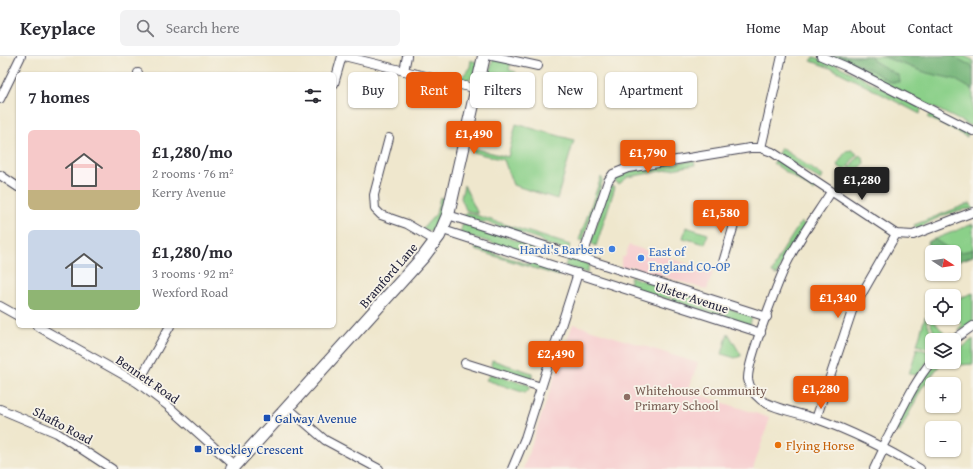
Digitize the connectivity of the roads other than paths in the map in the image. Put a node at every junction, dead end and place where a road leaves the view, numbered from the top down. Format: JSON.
{"nodes":[{"id":1,"x":21,"y":56,"type":"edge"},
{"id":2,"x":343,"y":56,"type":"edge"},
{"id":3,"x":407,"y":56,"type":"edge"},
{"id":4,"x":484,"y":56,"type":"edge"},
{"id":5,"x":492,"y":56,"type":"edge"},
{"id":6,"x":782,"y":56,"type":"edge"},
{"id":7,"x":821,"y":56,"type":"edge"},
{"id":8,"x":538,"y":66,"type":"dead end"},
{"id":9,"x":404,"y":71,"type":"junction"},
{"id":10,"x":481,"y":72,"type":"edge"},
{"id":11,"x":336,"y":78,"type":"edge"},
{"id":12,"x":470,"y":87,"type":"edge"},
{"id":13,"x":0,"y":99,"type":"edge"},
{"id":14,"x":473,"y":108,"type":"edge"},
{"id":15,"x":973,"y":131,"type":"edge"},
{"id":16,"x":378,"y":143,"type":"dead end"},
{"id":17,"x":761,"y":148,"type":"junction"},
{"id":18,"x":0,"y":175,"type":"edge"},
{"id":19,"x":16,"y":186,"type":"edge"},
{"id":20,"x":831,"y":192,"type":"junction"},
{"id":21,"x":739,"y":208,"type":"dead end"},
{"id":22,"x":973,"y":212,"type":"edge"},
{"id":23,"x":448,"y":215,"type":"junction"},
{"id":24,"x":443,"y":230,"type":"junction"},
{"id":25,"x":896,"y":234,"type":"junction"},
{"id":26,"x":436,"y":241,"type":"junction"},
{"id":27,"x":546,"y":247,"type":"junction"},
{"id":28,"x":582,"y":258,"type":"junction"},
{"id":29,"x":541,"y":262,"type":"junction"},
{"id":30,"x":722,"y":266,"type":"dead end"},
{"id":31,"x":619,"y":270,"type":"junction"},
{"id":32,"x":578,"y":273,"type":"junction"},
{"id":33,"x":615,"y":285,"type":"junction"},
{"id":34,"x":0,"y":306,"type":"edge"},
{"id":35,"x":16,"y":315,"type":"edge"},
{"id":36,"x":767,"y":317,"type":"junction"},
{"id":37,"x":973,"y":326,"type":"edge"},
{"id":38,"x":41,"y":328,"type":"edge"},
{"id":39,"x":169,"y":328,"type":"edge"},
{"id":40,"x":761,"y":333,"type":"junction"},
{"id":41,"x":961,"y":335,"type":"edge"},
{"id":42,"x":465,"y":363,"type":"dead end"},
{"id":43,"x":925,"y":369,"type":"edge"},
{"id":44,"x":138,"y":383,"type":"junction"},
{"id":45,"x":541,"y":387,"type":"junction"},
{"id":46,"x":288,"y":408,"type":"junction"},
{"id":47,"x":0,"y":409,"type":"edge"},
{"id":48,"x":816,"y":419,"type":"junction"},
{"id":49,"x":883,"y":447,"type":"junction"},
{"id":50,"x":234,"y":467,"type":"edge"},
{"id":51,"x":112,"y":469,"type":"edge"},
{"id":52,"x":379,"y":469,"type":"edge"},
{"id":53,"x":512,"y":469,"type":"edge"},
{"id":54,"x":874,"y":469,"type":"edge"},
{"id":55,"x":920,"y":469,"type":"edge"}],
"edges":[{"from":1,"to":13,"type":"street"},
{"from":2,"to":9,"type":"street"},
{"from":2,"to":11,"type":"street"},
{"from":3,"to":9,"type":"street"},
{"from":4,"to":10,"type":"street","name":"Bramford Lane"},
{"from":5,"to":8,"type":"street"},
{"from":6,"to":17,"type":"street"},
{"from":7,"to":15,"type":"street"},
{"from":9,"to":12,"type":"street"},
{"from":14,"to":23,"type":"street","name":"Bramford Lane"},
{"from":16,"to":26,"type":"street"},
{"from":17,"to":20,"type":"street"},
{"from":17,"to":28,"type":"street"},
{"from":18,"to":19,"type":"street"},
{"from":20,"to":25,"type":"street"},
{"from":20,"to":36,"type":"street"},
{"from":21,"to":30,"type":"street"},
{"from":22,"to":25,"type":"street"},
{"from":23,"to":24,"type":"street","name":"Bramford Lane"},
{"from":23,"to":27,"type":"street","name":"Ulster Avenue"},
{"from":24,"to":26,"type":"street","name":"Bramford Lane"},
{"from":24,"to":29,"type":"street","name":"Ulster Avenue"},
{"from":25,"to":48,"type":"street"},
{"from":26,"to":46,"type":"street","name":"Bramford Lane"},
{"from":27,"to":28,"type":"street","name":"Ulster Avenue"},
{"from":27,"to":29,"type":"street"},
{"from":28,"to":31,"type":"street","name":"Ulster Avenue"},
{"from":29,"to":32,"type":"street","name":"Ulster Avenue"},
{"from":31,"to":33,"type":"street"},
{"from":31,"to":36,"type":"street","name":"Ulster Avenue"},
{"from":32,"to":33,"type":"street","name":"Ulster Avenue"},
{"from":32,"to":45,"type":"street"},
{"from":33,"to":40,"type":"street","name":"Ulster Avenue"},
{"from":34,"to":35,"type":"street"},
{"from":36,"to":40,"type":"street"},
{"from":37,"to":41,"type":"street"},
{"from":38,"to":44,"type":"street","name":"Bennett Road"},
{"from":39,"to":44,"type":"street"},
{"from":40,"to":48,"type":"street"},
{"from":42,"to":45,"type":"street"},
{"from":43,"to":49,"type":"street"},
{"from":44,"to":50,"type":"street","name":"Bennett Road"},
{"from":45,"to":53,"type":"street"},
{"from":46,"to":50,"type":"street","name":"Bramford Lane"},
{"from":46,"to":52,"type":"street"},
{"from":47,"to":51,"type":"street","name":"Shafto Road"},
{"from":48,"to":49,"type":"street"},
{"from":49,"to":54,"type":"street"},
{"from":49,"to":55,"type":"street"}]}
